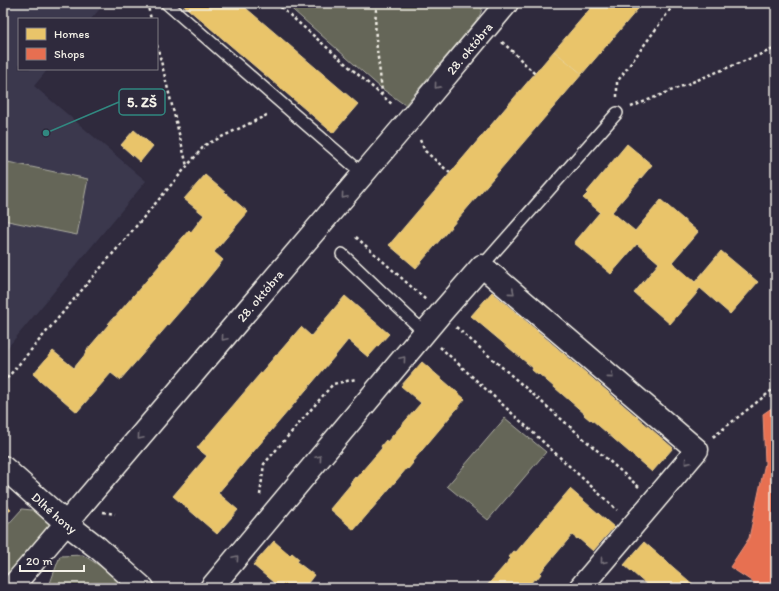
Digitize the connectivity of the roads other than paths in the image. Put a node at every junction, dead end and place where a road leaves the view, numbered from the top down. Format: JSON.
{"nodes":[{"id":1,"x":166,"y":3,"type":"edge"},
{"id":2,"x":507,"y":3,"type":"edge"},
{"id":3,"x":617,"y":113,"type":"road end"},
{"id":4,"x":363,"y":174,"type":"junction"},
{"id":5,"x":342,"y":254,"type":"dead end"},
{"id":6,"x":482,"y":266,"type":"junction"},
{"id":7,"x":425,"y":333,"type":"junction"},
{"id":8,"x":3,"y":467,"type":"edge"},
{"id":9,"x":67,"y":524,"type":"junction"},
{"id":10,"x":11,"y":588,"type":"edge"},
{"id":11,"x":144,"y":588,"type":"edge"},
{"id":12,"x":211,"y":588,"type":"edge"},
{"id":13,"x":580,"y":588,"type":"edge"}],
"edges":[{"from":1,"to":4,"type":"lane"},
{"from":2,"to":4,"type":"street","name":"28. októbra","one_way":true},
{"from":3,"to":6,"type":"lane"},
{"from":4,"to":9,"type":"street","name":"28. októbra","one_way":true},
{"from":5,"to":7,"type":"lane"},
{"from":6,"to":7,"type":"street"},
{"from":6,"to":13,"type":"street","one_way":true},
{"from":12,"to":7,"type":"street","one_way":true},
{"from":8,"to":9,"type":"street","name":"Dlhé hony"},
{"from":9,"to":10,"type":"street","name":"28. októbra"},
{"from":9,"to":11,"type":"street","name":"Dlhé hony"}]}
